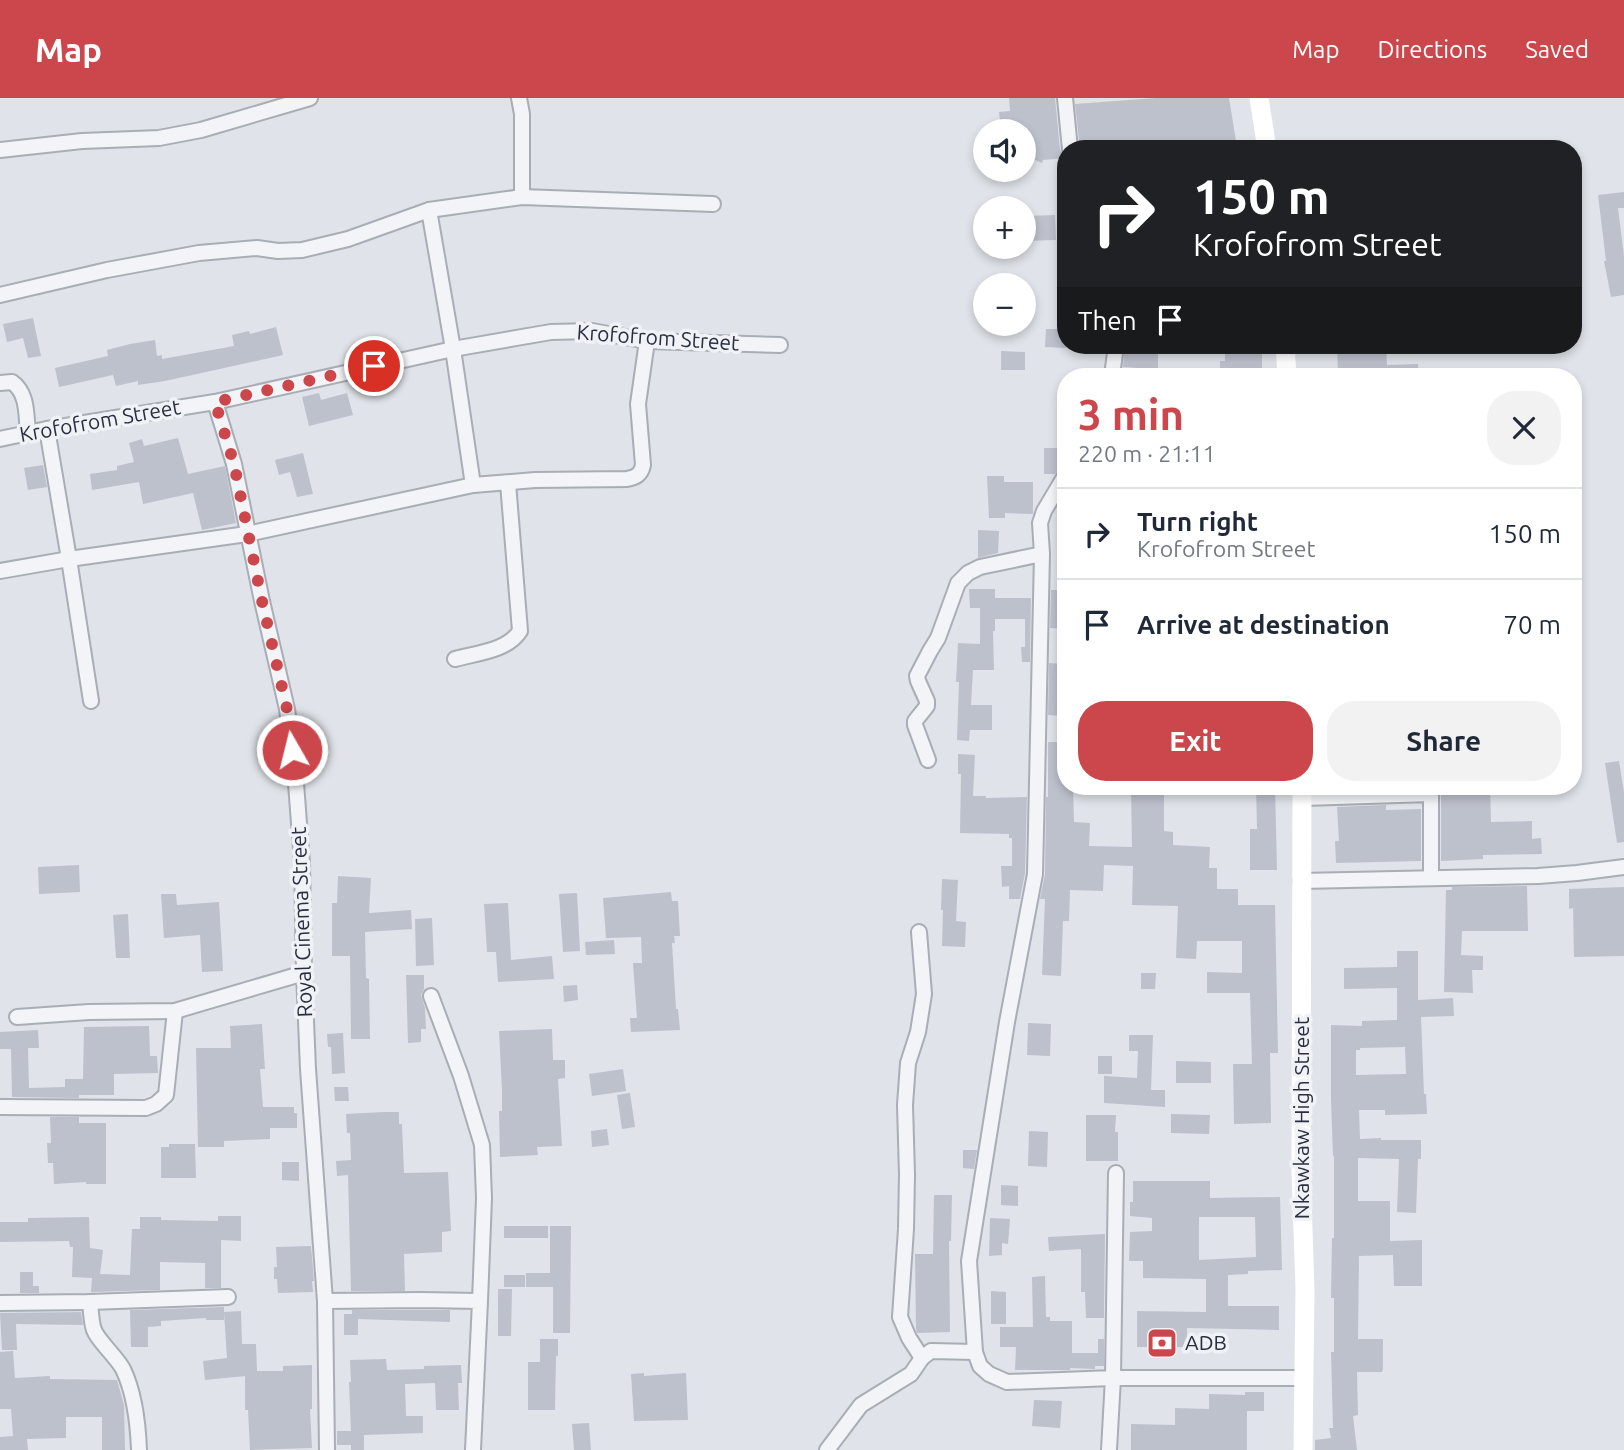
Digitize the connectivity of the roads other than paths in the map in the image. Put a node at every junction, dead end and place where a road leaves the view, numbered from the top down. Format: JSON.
{"nodes":[{"id":1,"x":310,"y":98,"type":"edge"},
{"id":2,"x":519,"y":98,"type":"edge"},
{"id":3,"x":1065,"y":98,"type":"edge"},
{"id":4,"x":1259,"y":98,"type":"edge"},
{"id":5,"x":1069,"y":140,"type":"edge"},
{"id":6,"x":1266,"y":140,"type":"edge"},
{"id":7,"x":0,"y":150,"type":"edge"},
{"id":8,"x":522,"y":197,"type":"junction"},
{"id":9,"x":713,"y":204,"type":"dead end"},
{"id":10,"x":429,"y":210,"type":"junction"},
{"id":11,"x":0,"y":295,"type":"edge"},
{"id":12,"x":647,"y":341,"type":"junction"},
{"id":13,"x":780,"y":345,"type":"dead end"},
{"id":14,"x":453,"y":349,"type":"junction"},
{"id":15,"x":0,"y":383,"type":"edge"},
{"id":16,"x":215,"y":402,"type":"junction"},
{"id":17,"x":47,"y":429,"type":"junction"},
{"id":18,"x":28,"y":433,"type":"junction"},
{"id":19,"x":0,"y":439,"type":"edge"},
{"id":20,"x":508,"y":483,"type":"junction"},
{"id":21,"x":473,"y":485,"type":"junction"},
{"id":22,"x":1057,"y":489,"type":"edge"},
{"id":23,"x":247,"y":534,"type":"junction"},
{"id":24,"x":1042,"y":554,"type":"junction"},
{"id":25,"x":69,"y":559,"type":"junction"},
{"id":26,"x":0,"y":571,"type":"edge"},
{"id":27,"x":455,"y":660,"type":"dead end"},
{"id":28,"x":91,"y":701,"type":"dead end"},
{"id":29,"x":928,"y":760,"type":"dead end"},
{"id":30,"x":1302,"y":795,"type":"edge"},
{"id":31,"x":1431,"y":795,"type":"edge"},
{"id":32,"x":1624,"y":867,"type":"edge"},
{"id":33,"x":1431,"y":878,"type":"junction"},
{"id":34,"x":1301,"y":881,"type":"junction"},
{"id":35,"x":919,"y":932,"type":"dead end"},
{"id":36,"x":304,"y":973,"type":"junction"},
{"id":37,"x":431,"y":996,"type":"dead end"},
{"id":38,"x":175,"y":1011,"type":"junction"},
{"id":39,"x":17,"y":1017,"type":"dead end"},
{"id":40,"x":0,"y":1107,"type":"edge"},
{"id":41,"x":1116,"y":1173,"type":"dead end"},
{"id":42,"x":228,"y":1297,"type":"dead end"},
{"id":43,"x":325,"y":1301,"type":"junction"},
{"id":44,"x":480,"y":1301,"type":"junction"},
{"id":45,"x":90,"y":1302,"type":"junction"},
{"id":46,"x":0,"y":1303,"type":"edge"},
{"id":47,"x":975,"y":1352,"type":"junction"},
{"id":48,"x":922,"y":1358,"type":"junction"},
{"id":49,"x":1113,"y":1378,"type":"junction"},
{"id":50,"x":1304,"y":1378,"type":"junction"},
{"id":51,"x":139,"y":1450,"type":"edge"},
{"id":52,"x":327,"y":1450,"type":"edge"},
{"id":53,"x":473,"y":1450,"type":"edge"},
{"id":54,"x":827,"y":1450,"type":"edge"},
{"id":55,"x":1109,"y":1450,"type":"edge"},
{"id":56,"x":1303,"y":1450,"type":"edge"}],
"edges":[{"from":1,"to":7,"type":"street"},
{"from":2,"to":8,"type":"street"},
{"from":3,"to":5,"type":"street"},
{"from":4,"to":6,"type":"main road"},
{"from":8,"to":9,"type":"street"},
{"from":8,"to":10,"type":"street"},
{"from":10,"to":11,"type":"street"},
{"from":10,"to":14,"type":"street"},
{"from":12,"to":13,"type":"street","name":"Krofofrom Street"},
{"from":12,"to":14,"type":"street","name":"Krofofrom Street"},
{"from":12,"to":20,"type":"street"},
{"from":14,"to":16,"type":"street","name":"Krofofrom Street"},
{"from":14,"to":21,"type":"street"},
{"from":15,"to":18,"type":"street"},
{"from":16,"to":17,"type":"street","name":"Krofofrom Street"},
{"from":16,"to":23,"type":"street","name":"Royal Cinema Street"},
{"from":17,"to":18,"type":"street","name":"Krofofrom Street"},
{"from":17,"to":25,"type":"street"},
{"from":18,"to":19,"type":"street","name":"Krofofrom Street"},
{"from":20,"to":21,"type":"street"},
{"from":20,"to":27,"type":"street"},
{"from":21,"to":23,"type":"street"},
{"from":22,"to":24,"type":"street"},
{"from":23,"to":25,"type":"street"},
{"from":23,"to":36,"type":"street","name":"Royal Cinema Street"},
{"from":24,"to":29,"type":"street"},
{"from":24,"to":47,"type":"street"},
{"from":25,"to":26,"type":"street"},
{"from":25,"to":28,"type":"street"},
{"from":30,"to":34,"type":"main road","name":"Nkawkaw High Street"},
{"from":31,"to":33,"type":"street"},
{"from":32,"to":33,"type":"street"},
{"from":33,"to":34,"type":"street"},
{"from":34,"to":50,"type":"main road","name":"Nkawkaw High Street"},
{"from":35,"to":48,"type":"street"},
{"from":36,"to":38,"type":"street"},
{"from":36,"to":43,"type":"street","name":"Royal Cinema Street"},
{"from":37,"to":44,"type":"street"},
{"from":38,"to":39,"type":"street"},
{"from":38,"to":40,"type":"street"},
{"from":41,"to":49,"type":"street"},
{"from":42,"to":45,"type":"street"},
{"from":43,"to":44,"type":"street"},
{"from":43,"to":52,"type":"street","name":"Royal Cinema Street"},
{"from":44,"to":53,"type":"street"},
{"from":45,"to":46,"type":"street"},
{"from":45,"to":51,"type":"street"},
{"from":47,"to":48,"type":"street"},
{"from":47,"to":49,"type":"street"},
{"from":48,"to":54,"type":"street"},
{"from":49,"to":50,"type":"street"},
{"from":49,"to":55,"type":"street"},
{"from":50,"to":56,"type":"main road","name":"Nkawkaw High Street"}]}
